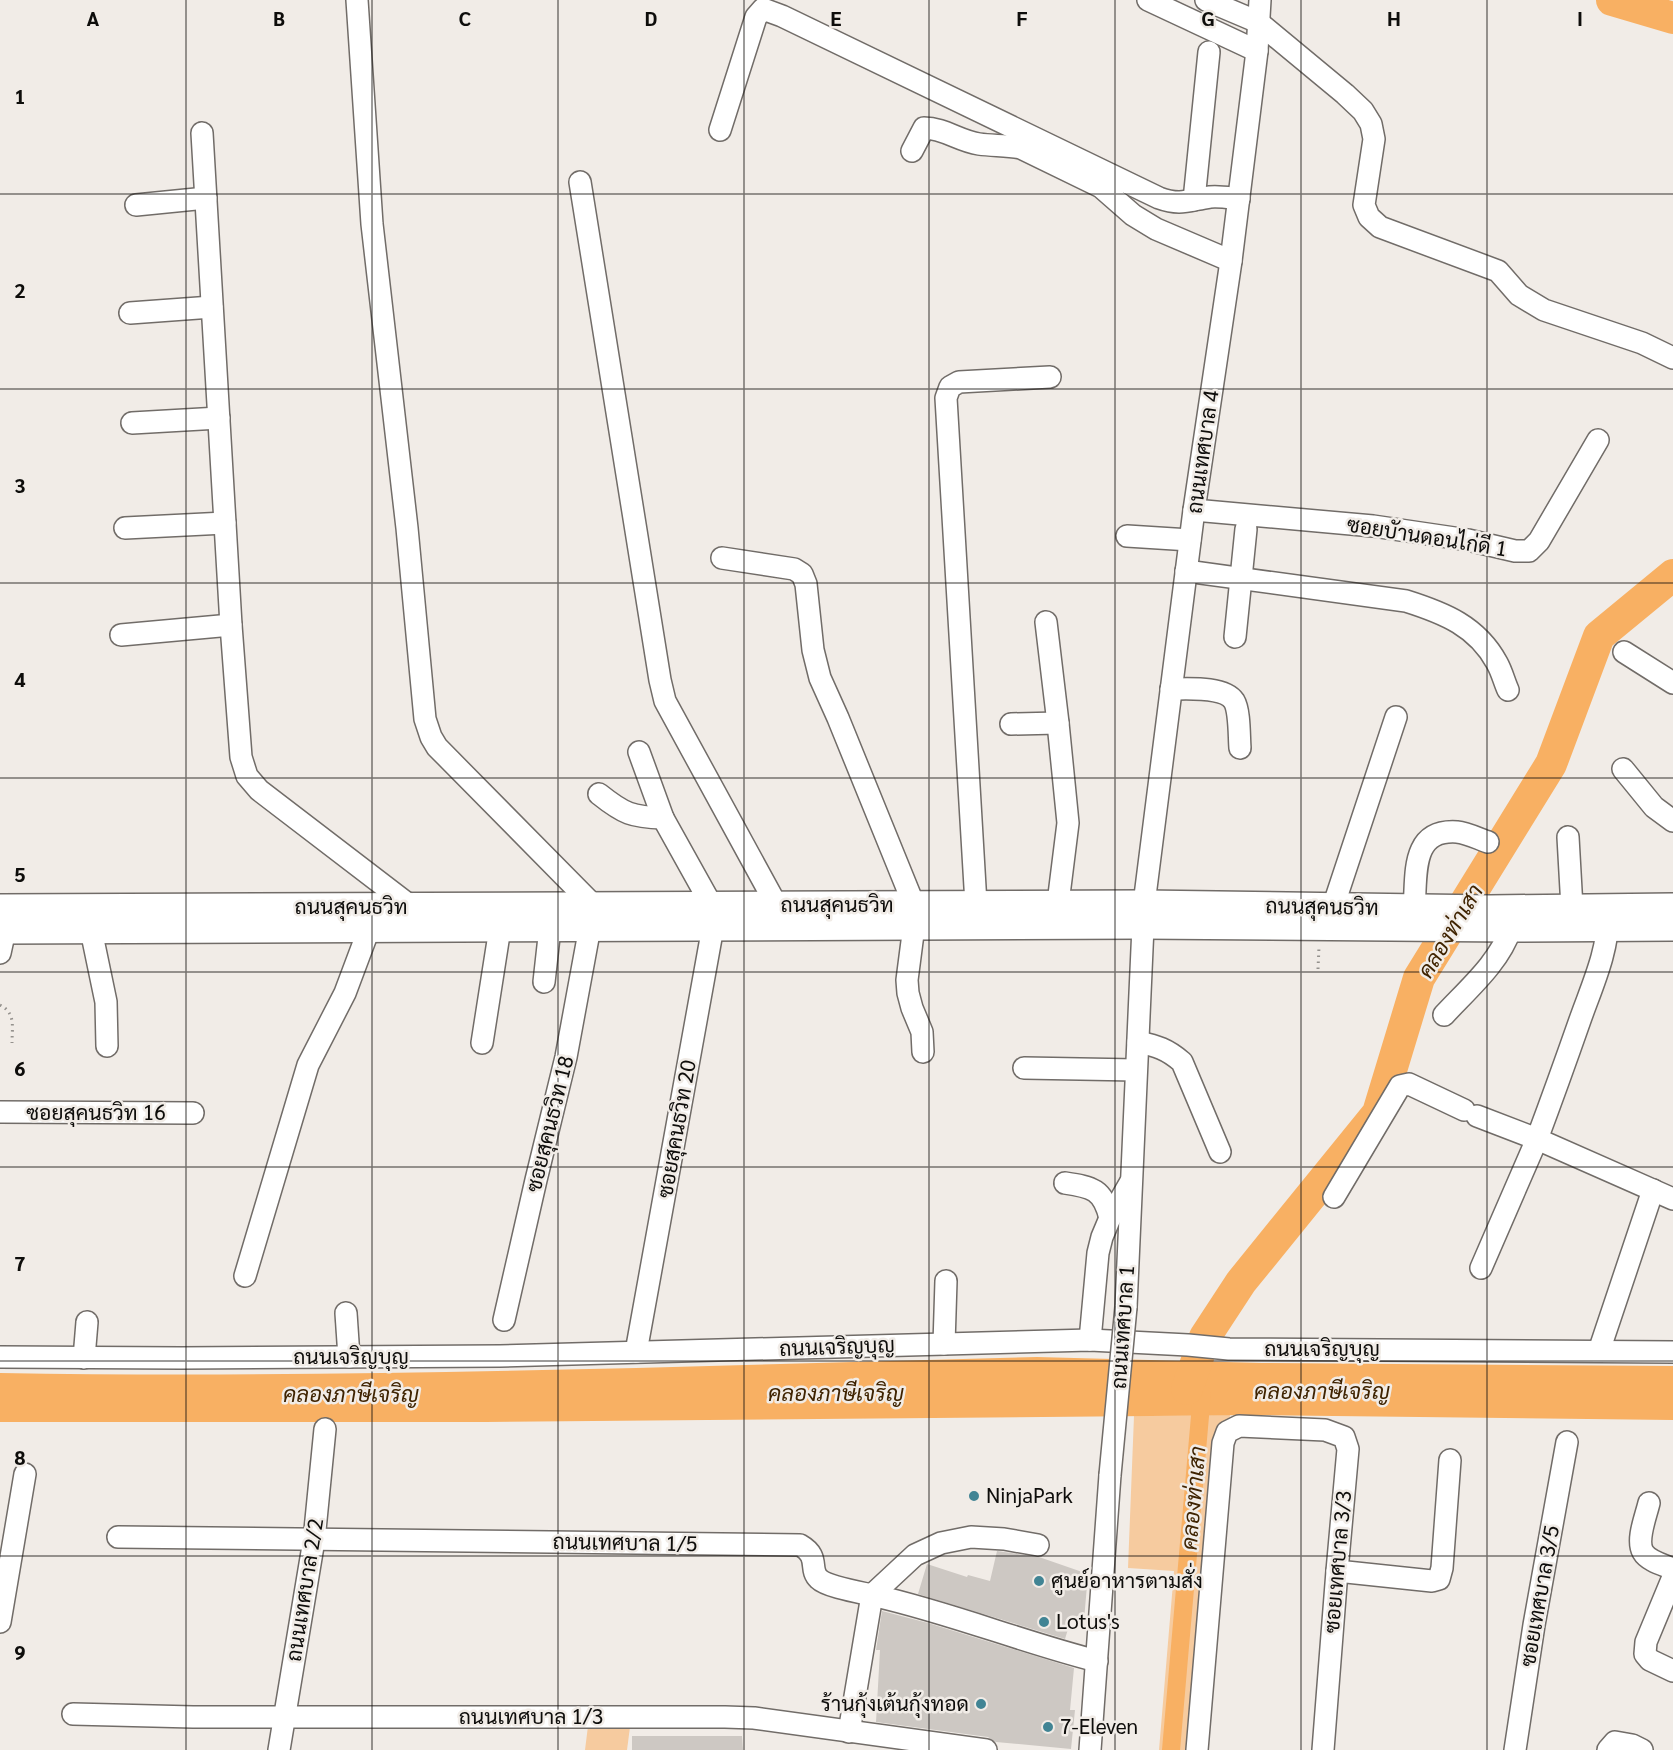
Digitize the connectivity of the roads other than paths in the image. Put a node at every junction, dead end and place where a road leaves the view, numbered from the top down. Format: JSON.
{"nodes":[{"id":1,"x":357,"y":0,"type":"edge"},
{"id":2,"x":1148,"y":0,"type":"edge"},
{"id":3,"x":1206,"y":0,"type":"edge"},
{"id":4,"x":1260,"y":0,"type":"edge"},
{"id":5,"x":1258,"y":22,"type":"junction"},
{"id":6,"x":1257,"y":51,"type":"junction"},
{"id":7,"x":1209,"y":52,"type":"dead end"},
{"id":8,"x":720,"y":130,"type":"dead end"},
{"id":9,"x":202,"y":133,"type":"dead end"},
{"id":10,"x":912,"y":151,"type":"dead end"},
{"id":11,"x":580,"y":182,"type":"dead end"},
{"id":12,"x":206,"y":198,"type":"junction"},
{"id":13,"x":1239,"y":199,"type":"junction"},
{"id":14,"x":1194,"y":200,"type":"junction"},
{"id":15,"x":136,"y":205,"type":"dead end"},
{"id":16,"x":1232,"y":261,"type":"junction"},
{"id":17,"x":212,"y":307,"type":"junction"},
{"id":18,"x":129,"y":313,"type":"dead end"},
{"id":19,"x":1673,"y":358,"type":"edge"},
{"id":20,"x":1050,"y":377,"type":"dead end"},
{"id":21,"x":219,"y":418,"type":"junction"},
{"id":22,"x":132,"y":423,"type":"dead end"},
{"id":23,"x":1598,"y":440,"type":"dead end"},
{"id":24,"x":1194,"y":510,"type":"junction"},
{"id":25,"x":225,"y":523,"type":"junction"},
{"id":26,"x":125,"y":528,"type":"dead end"},
{"id":27,"x":1246,"y":530,"type":"dead end"},
{"id":28,"x":1127,"y":536,"type":"dead end"},
{"id":29,"x":1190,"y":540,"type":"junction"},
{"id":30,"x":722,"y":558,"type":"dead end"},
{"id":31,"x":1186,"y":571,"type":"junction"},
{"id":32,"x":1240,"y":579,"type":"junction"},
{"id":33,"x":1046,"y":622,"type":"dead end"},
{"id":34,"x":231,"y":625,"type":"junction"},
{"id":35,"x":121,"y":635,"type":"dead end"},
{"id":36,"x":1235,"y":637,"type":"dead end"},
{"id":37,"x":1624,"y":652,"type":"dead end"},
{"id":38,"x":1673,"y":683,"type":"edge"},
{"id":39,"x":1171,"y":689,"type":"junction"},
{"id":40,"x":1508,"y":690,"type":"dead end"},
{"id":41,"x":1396,"y":717,"type":"dead end"},
{"id":42,"x":1058,"y":723,"type":"junction"},
{"id":43,"x":1011,"y":724,"type":"dead end"},
{"id":44,"x":1240,"y":748,"type":"dead end"},
{"id":45,"x":639,"y":752,"type":"dead end"},
{"id":46,"x":1623,"y":769,"type":"dead end"},
{"id":47,"x":599,"y":794,"type":"dead end"},
{"id":48,"x":663,"y":818,"type":"junction"},
{"id":49,"x":1673,"y":820,"type":"edge"},
{"id":50,"x":1568,"y":837,"type":"dead end"},
{"id":51,"x":1488,"y":842,"type":"dead end"},
{"id":52,"x":976,"y":904,"type":"junction"},
{"id":53,"x":777,"y":906,"type":"junction"},
{"id":54,"x":413,"y":907,"type":"junction"},
{"id":55,"x":1673,"y":907,"type":"edge"},
{"id":56,"x":1572,"y":908,"type":"junction"},
{"id":57,"x":1324,"y":913,"type":"junction"},
{"id":58,"x":1143,"y":914,"type":"junction"},
{"id":59,"x":1056,"y":915,"type":"junction"},
{"id":60,"x":1426,"y":915,"type":"junction"},
{"id":61,"x":914,"y":916,"type":"junction"},
{"id":62,"x":592,"y":917,"type":"junction"},
{"id":63,"x":712,"y":917,"type":"junction"},
{"id":64,"x":1608,"y":917,"type":"junction"},
{"id":65,"x":1496,"y":921,"type":"junction"},
{"id":66,"x":1673,"y":927,"type":"edge"},
{"id":67,"x":433,"y":928,"type":"junction"},
{"id":68,"x":500,"y":928,"type":"junction"},
{"id":69,"x":550,"y":928,"type":"junction"},
{"id":70,"x":369,"y":929,"type":"junction"},
{"id":71,"x":1,"y":930,"type":"edge"},
{"id":72,"x":91,"y":930,"type":"junction"},
{"id":73,"x":544,"y":982,"type":"dead end"},
{"id":74,"x":1444,"y":1015,"type":"dead end"},
{"id":75,"x":1138,"y":1041,"type":"junction"},
{"id":76,"x":482,"y":1043,"type":"dead end"},
{"id":77,"x":107,"y":1046,"type":"dead end"},
{"id":78,"x":922,"y":1052,"type":"dead end"},
{"id":79,"x":1024,"y":1068,"type":"dead end"},
{"id":80,"x":1136,"y":1070,"type":"junction"},
{"id":81,"x":0,"y":1112,"type":"edge"},
{"id":82,"x":193,"y":1113,"type":"dead end"},
{"id":83,"x":1537,"y":1139,"type":"junction"},
{"id":84,"x":1220,"y":1152,"type":"dead end"},
{"id":85,"x":1132,"y":1180,"type":"junction"},
{"id":86,"x":1065,"y":1183,"type":"dead end"},
{"id":87,"x":1653,"y":1190,"type":"junction"},
{"id":88,"x":1334,"y":1197,"type":"dead end"},
{"id":89,"x":1673,"y":1199,"type":"edge"},
{"id":90,"x":1110,"y":1218,"type":"junction"},
{"id":91,"x":1481,"y":1268,"type":"dead end"},
{"id":92,"x":245,"y":1276,"type":"dead end"},
{"id":93,"x":946,"y":1281,"type":"dead end"},
{"id":94,"x":346,"y":1313,"type":"dead end"},
{"id":95,"x":504,"y":1320,"type":"dead end"},
{"id":96,"x":87,"y":1322,"type":"dead end"},
{"id":97,"x":1090,"y":1340,"type":"junction"},
{"id":98,"x":944,"y":1344,"type":"junction"},
{"id":99,"x":1599,"y":1351,"type":"junction"},
{"id":100,"x":636,"y":1352,"type":"junction"},
{"id":101,"x":1673,"y":1352,"type":"edge"},
{"id":102,"x":0,"y":1357,"type":"edge"},
{"id":103,"x":349,"y":1357,"type":"junction"},
{"id":104,"x":84,"y":1358,"type":"junction"},
{"id":105,"x":325,"y":1429,"type":"dead end"},
{"id":106,"x":1567,"y":1442,"type":"dead end"},
{"id":107,"x":1450,"y":1460,"type":"dead end"},
{"id":108,"x":25,"y":1474,"type":"dead end"},
{"id":109,"x":1649,"y":1503,"type":"dead end"},
{"id":110,"x":118,"y":1538,"type":"dead end"},
{"id":111,"x":314,"y":1540,"type":"junction"},
{"id":112,"x":1038,"y":1545,"type":"dead end"},
{"id":113,"x":1673,"y":1569,"type":"edge"},
{"id":114,"x":1337,"y":1571,"type":"junction"},
{"id":115,"x":1673,"y":1577,"type":"edge"},
{"id":116,"x":872,"y":1595,"type":"junction"},
{"id":117,"x":0,"y":1622,"type":"edge"},
{"id":118,"x":1097,"y":1661,"type":"junction"},
{"id":119,"x":1673,"y":1671,"type":"edge"},
{"id":120,"x":73,"y":1714,"type":"dead end"},
{"id":121,"x":285,"y":1717,"type":"junction"},
{"id":122,"x":849,"y":1732,"type":"junction"},
{"id":123,"x":877,"y":1743,"type":"edge"},
{"id":124,"x":279,"y":1750,"type":"edge"},
{"id":125,"x":986,"y":1750,"type":"edge"},
{"id":126,"x":1090,"y":1750,"type":"edge"},
{"id":127,"x":1197,"y":1750,"type":"edge"},
{"id":128,"x":1323,"y":1750,"type":"edge"},
{"id":129,"x":1515,"y":1750,"type":"edge"},
{"id":130,"x":1608,"y":1750,"type":"edge"},
{"id":131,"x":1642,"y":1750,"type":"edge"}],
"edges":[{"from":1,"to":62,"type":"street"},
{"from":2,"to":6,"type":"street"},
{"from":3,"to":5,"type":"street"},
{"from":4,"to":5,"type":"street","name":"ถนนเทศบาล 4"},
{"from":5,"to":6,"type":"street","name":"ถนนเทศบาล 4"},
{"from":5,"to":19,"type":"street"},
{"from":6,"to":13,"type":"street","name":"ถนนเทศบาล 4"},
{"from":7,"to":14,"type":"street"},
{"from":8,"to":14,"type":"street"},
{"from":9,"to":12,"type":"street"},
{"from":10,"to":16,"type":"street"},
{"from":11,"to":53,"type":"street"},
{"from":12,"to":15,"type":"street"},
{"from":12,"to":17,"type":"street"},
{"from":13,"to":14,"type":"street"},
{"from":13,"to":16,"type":"street","name":"ถนนเทศบาล 4"},
{"from":16,"to":24,"type":"street","name":"ถนนเทศบาล 4"},
{"from":17,"to":18,"type":"street"},
{"from":17,"to":21,"type":"street"},
{"from":20,"to":52,"type":"street"},
{"from":21,"to":22,"type":"street"},
{"from":21,"to":25,"type":"street"},
{"from":23,"to":24,"type":"street","name":"ซอยบัานดอนไก่ดี 1"},
{"from":24,"to":29,"type":"street","name":"ถนนเทศบาล 4"},
{"from":25,"to":26,"type":"street"},
{"from":25,"to":34,"type":"street"},
{"from":27,"to":32,"type":"street"},
{"from":28,"to":29,"type":"street"},
{"from":29,"to":31,"type":"street","name":"ถนนเทศบาล 4"},
{"from":30,"to":61,"type":"street"},
{"from":31,"to":32,"type":"street"},
{"from":31,"to":39,"type":"street","name":"ถนนเทศบาล 4"},
{"from":32,"to":36,"type":"street"},
{"from":32,"to":40,"type":"street"},
{"from":33,"to":42,"type":"street"},
{"from":34,"to":35,"type":"street"},
{"from":34,"to":54,"type":"street"},
{"from":37,"to":38,"type":"street"},
{"from":39,"to":44,"type":"street"},
{"from":39,"to":58,"type":"street","name":"ถนนเทศบาล 4"},
{"from":41,"to":57,"type":"street"},
{"from":42,"to":43,"type":"street"},
{"from":42,"to":59,"type":"street"},
{"from":45,"to":48,"type":"street"},
{"from":46,"to":49,"type":"street"},
{"from":47,"to":48,"type":"street"},
{"from":48,"to":63,"type":"street"},
{"from":50,"to":56,"type":"street"},
{"from":51,"to":60,"type":"street"},
{"from":52,"to":59,"type":"main road","name":"ถนนสุคนธวิท"},
{"from":52,"to":61,"type":"main road","name":"ถนนสุคนธวิท"},
{"from":53,"to":61,"type":"main road","name":"ถนนสุคนธวิท"},
{"from":53,"to":63,"type":"main road","name":"ถนนสุคนธวิท"},
{"from":54,"to":62,"type":"main road","name":"ถนนสุคนธวิท"},
{"from":54,"to":67,"type":"street"},
{"from":54,"to":71,"type":"main road","name":"ถนนสุคนธวิท"},
{"from":55,"to":64,"type":"main road","name":"ถนนสุคนธวิท"},
{"from":56,"to":64,"type":"main road","name":"ถนนสุคนธวิท"},
{"from":56,"to":65,"type":"main road","name":"ถนนสุคนธวิท"},
{"from":57,"to":58,"type":"main road","name":"ถนนสุคนธวิท"},
{"from":57,"to":60,"type":"main road","name":"ถนนสุคนธวิท"},
{"from":58,"to":59,"type":"main road","name":"ถนนสุคนธวิท"},
{"from":58,"to":75,"type":"street","name":"ถนนเทศบาล 1"},
{"from":59,"to":61,"type":"main road","name":"ถนนสุคนธวิท"},
{"from":60,"to":65,"type":"main road","name":"ถนนสุคนธวิท"},
{"from":61,"to":63,"type":"main road","name":"ถนนสุคนธวิท"},
{"from":61,"to":78,"type":"street"},
{"from":62,"to":63,"type":"main road","name":"ถนนสุคนธวิท"},
{"from":62,"to":69,"type":"main road","name":"ถนนสุคนธวิท"},
{"from":62,"to":95,"type":"street","name":"ซอยสุคนธวิท 18"},
{"from":63,"to":100,"type":"street","name":"ซอยสุคนธวิท 20"},
{"from":64,"to":65,"type":"main road","name":"ถนนสุคนธวิท"},
{"from":64,"to":66,"type":"main road","name":"ถนนสุคนธวิท"},
{"from":64,"to":83,"type":"street"},
{"from":65,"to":74,"type":"street"},
{"from":67,"to":68,"type":"main road","name":"ถนนสุคนธวิท"},
{"from":67,"to":70,"type":"main road","name":"ถนนสุคนธวิท"},
{"from":68,"to":69,"type":"main road","name":"ถนนสุคนธวิท"},
{"from":68,"to":76,"type":"street"},
{"from":69,"to":73,"type":"street"},
{"from":70,"to":72,"type":"main road","name":"ถนนสุคนธวิท"},
{"from":70,"to":92,"type":"street"},
{"from":71,"to":72,"type":"main road","name":"ถนนสุคนธวิท"},
{"from":72,"to":77,"type":"street"},
{"from":75,"to":80,"type":"street","name":"ถนนเทศบาล 1"},
{"from":75,"to":84,"type":"street"},
{"from":79,"to":80,"type":"street"},
{"from":80,"to":85,"type":"street","name":"ถนนเทศบาล 1"},
{"from":81,"to":82,"type":"street","name":"ซอยสุคนธวิท 16"},
{"from":83,"to":87,"type":"street"},
{"from":83,"to":88,"type":"street"},
{"from":83,"to":91,"type":"street"},
{"from":85,"to":90,"type":"street"},
{"from":85,"to":118,"type":"street","name":"ถนนเทศบาล 1","bridge":true},
{"from":86,"to":90,"type":"street"},
{"from":87,"to":89,"type":"street"},
{"from":87,"to":99,"type":"street"},
{"from":90,"to":97,"type":"street"},
{"from":93,"to":98,"type":"street"},
{"from":94,"to":103,"type":"street"},
{"from":96,"to":104,"type":"street"},
{"from":97,"to":98,"type":"street","name":"ถนนเจริญบุญ"},
{"from":97,"to":99,"type":"street","name":"ถนนเจริญบุญ"},
{"from":98,"to":100,"type":"street","name":"ถนนเจริญบุญ"},
{"from":99,"to":101,"type":"street","name":"ถนนเจริญบุญ"},
{"from":100,"to":103,"type":"street","name":"ถนนเจริญบุญ"},
{"from":102,"to":104,"type":"street","name":"ถนนเจริญบุญ"},
{"from":103,"to":104,"type":"street","name":"ถนนเจริญบุญ"},
{"from":105,"to":111,"type":"street","name":"ถนนเทศบาล 2/2"},
{"from":106,"to":129,"type":"street","name":"ซอยเทศบาล 3/5"},
{"from":107,"to":114,"type":"street"},
{"from":108,"to":117,"type":"street"},
{"from":109,"to":113,"type":"street"},
{"from":110,"to":111,"type":"street","name":"ถนนเทศบาล 1/5"},
{"from":111,"to":116,"type":"street","name":"ถนนเทศบาล 1/5"},
{"from":111,"to":121,"type":"street","name":"ถนนเทศบาล 2/2"},
{"from":112,"to":116,"type":"street"},
{"from":114,"to":127,"type":"street","name":"ซอยเทศบาล 3/3"},
{"from":114,"to":128,"type":"street","name":"ซอยเทศบาล 3/3"},
{"from":115,"to":119,"type":"street"},
{"from":116,"to":118,"type":"street","name":"ถนนเทศบาล 1/5"},
{"from":116,"to":122,"type":"street"},
{"from":118,"to":126,"type":"street","name":"ถนนเทศบาล 1"},
{"from":120,"to":121,"type":"street","name":"ถนนเทศบาล 1/3"},
{"from":121,"to":122,"type":"street","name":"ถนนเทศบาล 1/3"},
{"from":121,"to":124,"type":"street","name":"ถนนเทศบาล 2/2"},
{"from":122,"to":123,"type":"street","name":"ถนนเทศบาล 1/3"},
{"from":123,"to":125,"type":"street","name":"ถนนเทศบาล 1/3"},
{"from":130,"to":131,"type":"street"}]}
